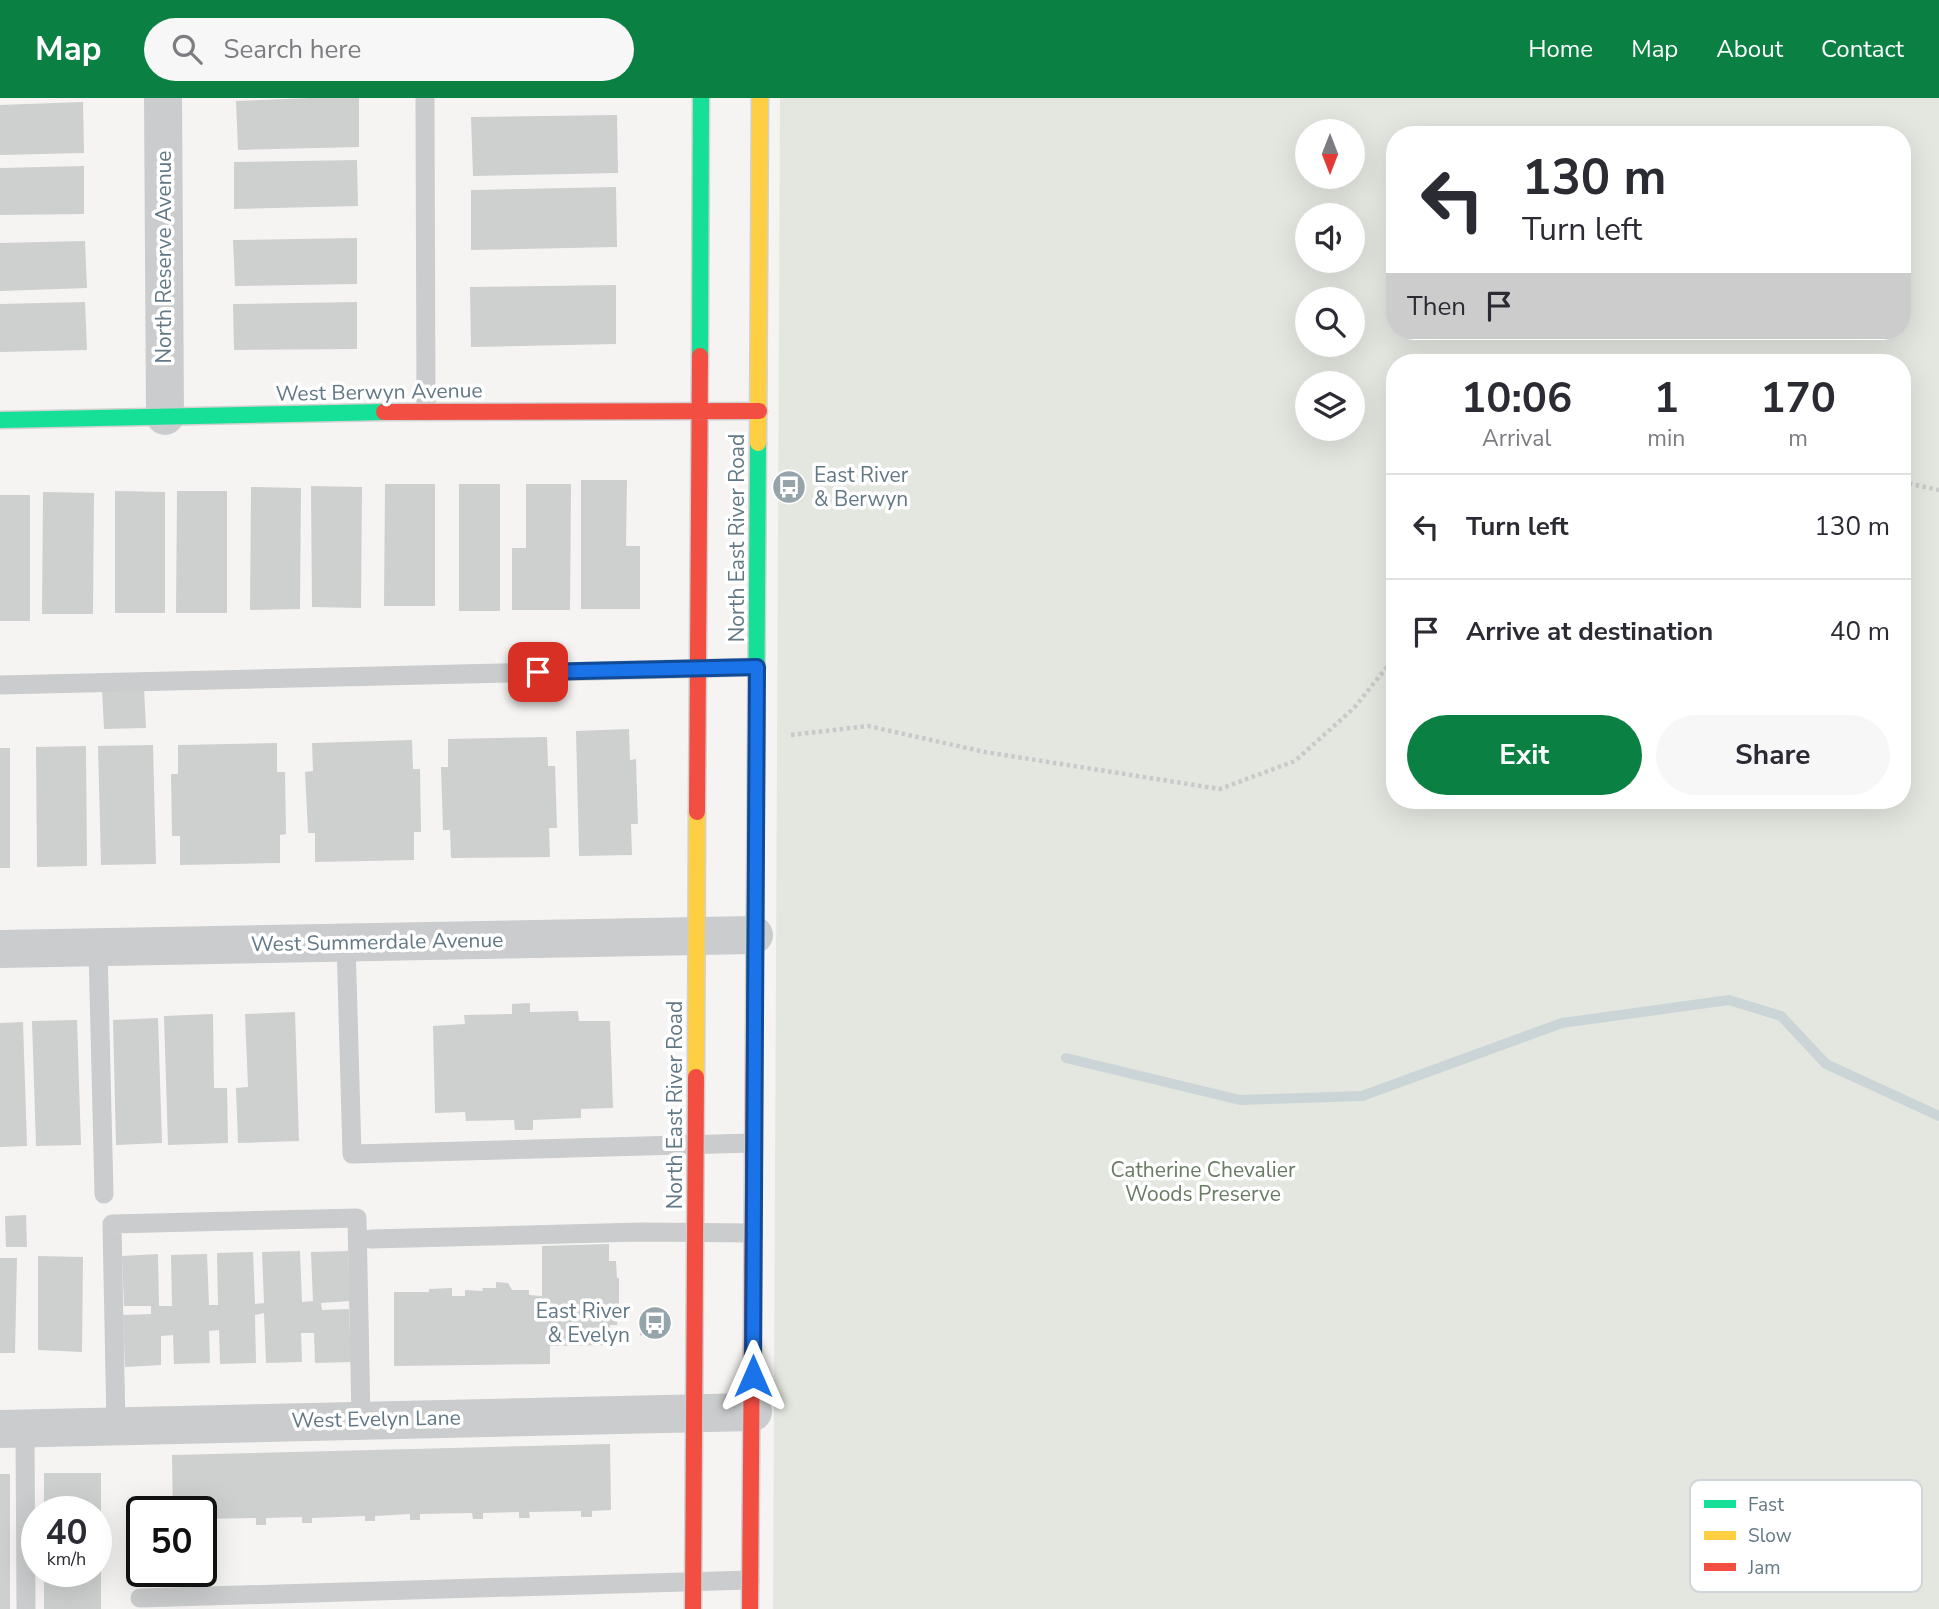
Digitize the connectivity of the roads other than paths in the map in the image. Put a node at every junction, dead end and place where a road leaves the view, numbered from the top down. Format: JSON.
{"nodes":[{"id":1,"x":163,"y":98,"type":"edge"},
{"id":2,"x":425,"y":98,"type":"edge"},
{"id":3,"x":701,"y":98,"type":"edge"},
{"id":4,"x":760,"y":98,"type":"edge"},
{"id":5,"x":426,"y":411,"type":"junction"},
{"id":6,"x":700,"y":411,"type":"junction"},
{"id":7,"x":759,"y":411,"type":"junction"},
{"id":8,"x":165,"y":416,"type":"junction"},
{"id":9,"x":0,"y":420,"type":"edge"},
{"id":10,"x":757,"y":667,"type":"junction"},
{"id":11,"x":699,"y":668,"type":"junction"},
{"id":12,"x":0,"y":685,"type":"edge"},
{"id":13,"x":754,"y":935,"type":"junction"},
{"id":14,"x":698,"y":936,"type":"junction"},
{"id":15,"x":346,"y":942,"type":"junction"},
{"id":16,"x":98,"y":947,"type":"junction"},
{"id":17,"x":0,"y":949,"type":"edge"},
{"id":18,"x":753,"y":1143,"type":"junction"},
{"id":19,"x":696,"y":1144,"type":"junction"},
{"id":20,"x":104,"y":1194,"type":"dead end"},
{"id":21,"x":696,"y":1233,"type":"junction"},
{"id":22,"x":753,"y":1233,"type":"junction"},
{"id":23,"x":371,"y":1239,"type":"dead end"},
{"id":24,"x":753,"y":1412,"type":"junction"},
{"id":25,"x":694,"y":1413,"type":"junction"},
{"id":26,"x":361,"y":1420,"type":"junction"},
{"id":27,"x":116,"y":1426,"type":"junction"},
{"id":28,"x":13,"y":1428,"type":"edge"},
{"id":29,"x":750,"y":1580,"type":"junction"},
{"id":30,"x":693,"y":1582,"type":"junction"},
{"id":31,"x":139,"y":1598,"type":"dead end"},
{"id":32,"x":26,"y":1609,"type":"edge"},
{"id":33,"x":693,"y":1609,"type":"edge"},
{"id":34,"x":750,"y":1609,"type":"edge"}],
"edges":[{"from":1,"to":8,"type":"street","name":"North Reserve Avenue"},
{"from":2,"to":5,"type":"lane"},
{"from":3,"to":6,"type":"main road","name":"North East River Road"},
{"from":4,"to":7,"type":"main road","name":"North East River Road"},
{"from":5,"to":6,"type":"main road","name":"West Berwyn Avenue"},
{"from":5,"to":8,"type":"main road","name":"West Berwyn Avenue"},
{"from":6,"to":7,"type":"main road","name":"West Berwyn Avenue"},
{"from":6,"to":11,"type":"main road","name":"North East River Road"},
{"from":7,"to":10,"type":"main road","name":"North East River Road"},
{"from":8,"to":9,"type":"main road","name":"West Berwyn Avenue"},
{"from":10,"to":11,"type":"lane"},
{"from":10,"to":13,"type":"main road","name":"North East River Road"},
{"from":11,"to":12,"type":"lane"},
{"from":11,"to":14,"type":"main road","name":"North East River Road"},
{"from":13,"to":14,"type":"street","name":"West Summerdale Avenue"},
{"from":13,"to":18,"type":"main road","name":"North East River Road"},
{"from":14,"to":15,"type":"street","name":"West Summerdale Avenue"},
{"from":14,"to":19,"type":"main road","name":"North East River Road"},
{"from":15,"to":16,"type":"street","name":"West Summerdale Avenue"},
{"from":15,"to":19,"type":"lane"},
{"from":16,"to":17,"type":"street","name":"West Summerdale Avenue"},
{"from":16,"to":20,"type":"lane"},
{"from":18,"to":19,"type":"lane"},
{"from":18,"to":22,"type":"main road","name":"North East River Road"},
{"from":19,"to":21,"type":"main road","name":"North East River Road"},
{"from":21,"to":22,"type":"lane"},
{"from":21,"to":23,"type":"lane"},
{"from":21,"to":25,"type":"main road","name":"North East River Road"},
{"from":22,"to":24,"type":"main road","name":"North East River Road"},
{"from":24,"to":25,"type":"street","name":"West Evelyn Lane"},
{"from":24,"to":29,"type":"main road","name":"North East River Road"},
{"from":25,"to":26,"type":"street","name":"West Evelyn Lane"},
{"from":25,"to":30,"type":"main road","name":"North East River Road"},
{"from":26,"to":27,"type":"street","name":"West Evelyn Lane"},
{"from":26,"to":27,"type":"lane"},
{"from":27,"to":28,"type":"street","name":"West Evelyn Lane"},
{"from":28,"to":32,"type":"lane"},
{"from":29,"to":30,"type":"lane"},
{"from":29,"to":34,"type":"main road","name":"North East River Road"},
{"from":30,"to":31,"type":"lane"},
{"from":30,"to":33,"type":"main road","name":"North East River Road"}]}
